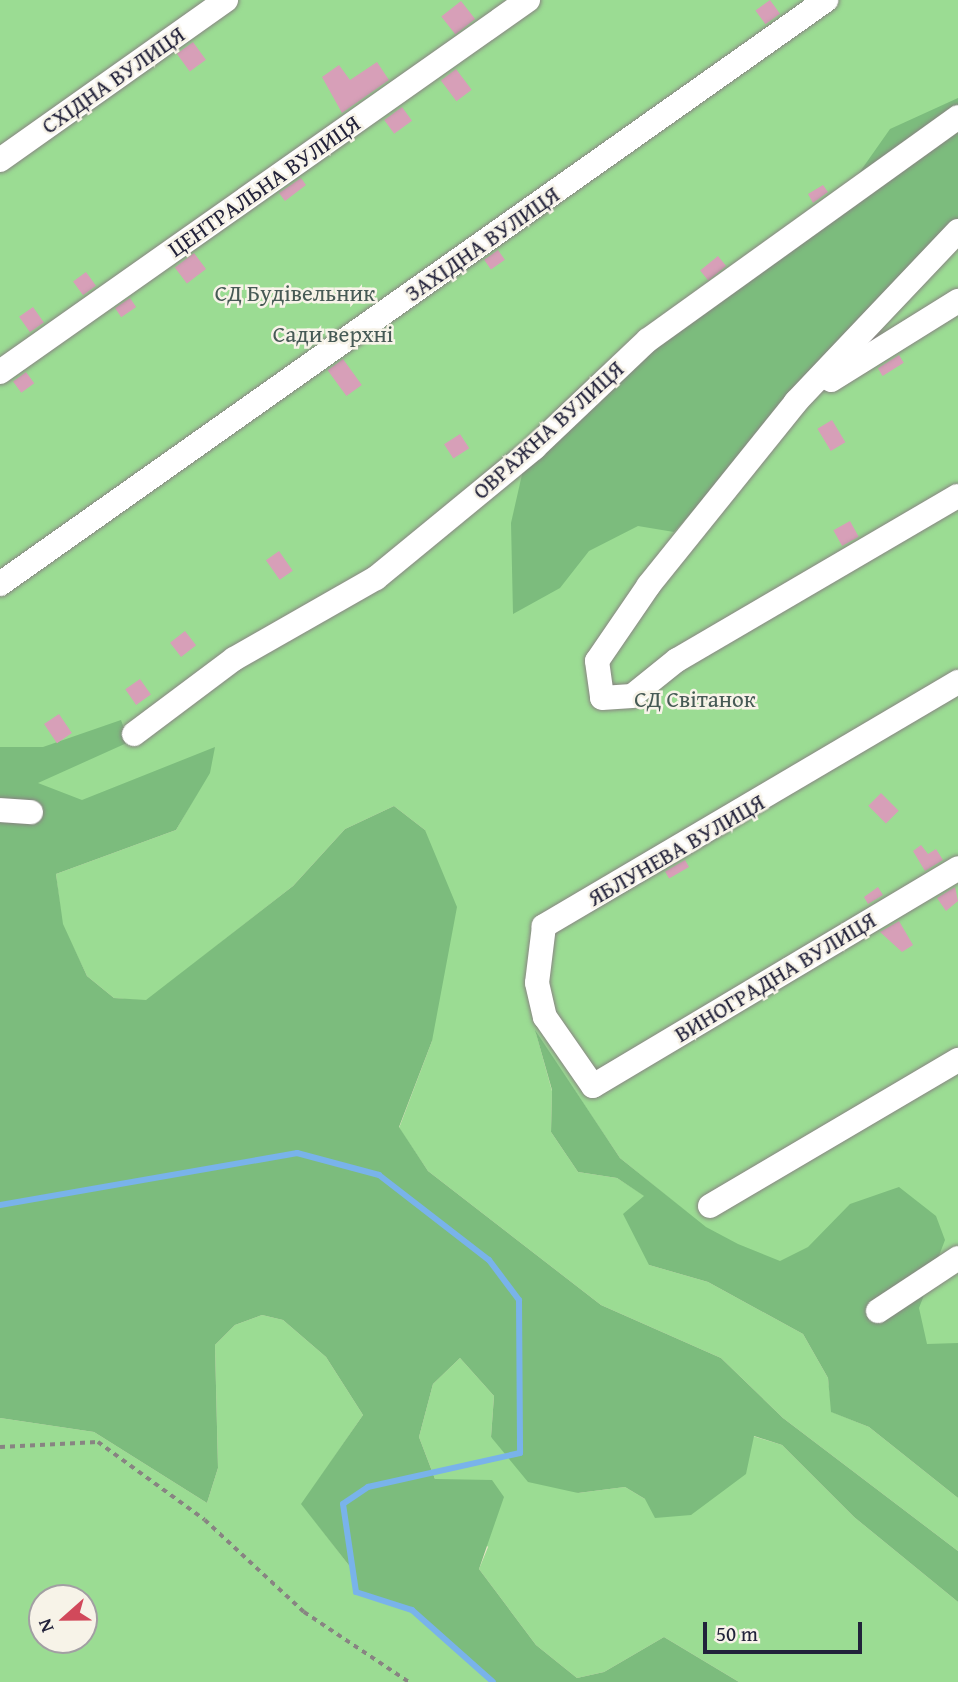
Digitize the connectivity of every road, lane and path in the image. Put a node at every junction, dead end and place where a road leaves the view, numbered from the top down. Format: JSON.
{"nodes":[{"id":1,"x":226,"y":0,"type":"edge"},
{"id":2,"x":527,"y":0,"type":"edge"},
{"id":3,"x":826,"y":0,"type":"edge"},
{"id":4,"x":958,"y":117,"type":"edge"},
{"id":5,"x":0,"y":160,"type":"edge"},
{"id":6,"x":958,"y":232,"type":"edge"},
{"id":7,"x":958,"y":301,"type":"edge"},
{"id":8,"x":0,"y":372,"type":"edge"},
{"id":9,"x":796,"y":402,"type":"junction"},
{"id":10,"x":958,"y":496,"type":"edge"},
{"id":11,"x":0,"y":584,"type":"edge"},
{"id":12,"x":958,"y":682,"type":"edge"},
{"id":13,"x":134,"y":734,"type":"dead end"},
{"id":14,"x":0,"y":810,"type":"edge"},
{"id":15,"x":30,"y":812,"type":"dead end"},
{"id":16,"x":958,"y":869,"type":"edge"},
{"id":17,"x":958,"y":1060,"type":"edge"},
{"id":18,"x":593,"y":1086,"type":"joint"},
{"id":19,"x":710,"y":1206,"type":"dead end"},
{"id":20,"x":958,"y":1258,"type":"edge"},
{"id":21,"x":878,"y":1311,"type":"dead end"},
{"id":22,"x":0,"y":1447,"type":"edge"},
{"id":23,"x":409,"y":1682,"type":"edge"}],
"edges":[{"from":1,"to":5,"type":"lane","name":"СХІДНА ВУЛИЦЯ"},
{"from":2,"to":8,"type":"lane","name":"ЦЕНТРАЛЬНА ВУЛИЦЯ"},
{"from":3,"to":11,"type":"lane","name":"ЗАХІДНА ВУЛИЦЯ"},
{"from":4,"to":13,"type":"lane","name":"ОВРАЖНА ВУЛИЦЯ"},
{"from":6,"to":9,"type":"lane"},
{"from":7,"to":9,"type":"lane"},
{"from":9,"to":10,"type":"lane"},
{"from":12,"to":18,"type":"lane","name":"ЯБЛУНЕВА ВУЛИЦЯ"},
{"from":14,"to":15,"type":"lane"},
{"from":16,"to":18,"type":"lane","name":"ВИНОГРАДНА ВУЛИЦЯ"},
{"from":17,"to":19,"type":"lane"},
{"from":20,"to":21,"type":"lane"},
{"from":22,"to":23,"type":"path"}]}
